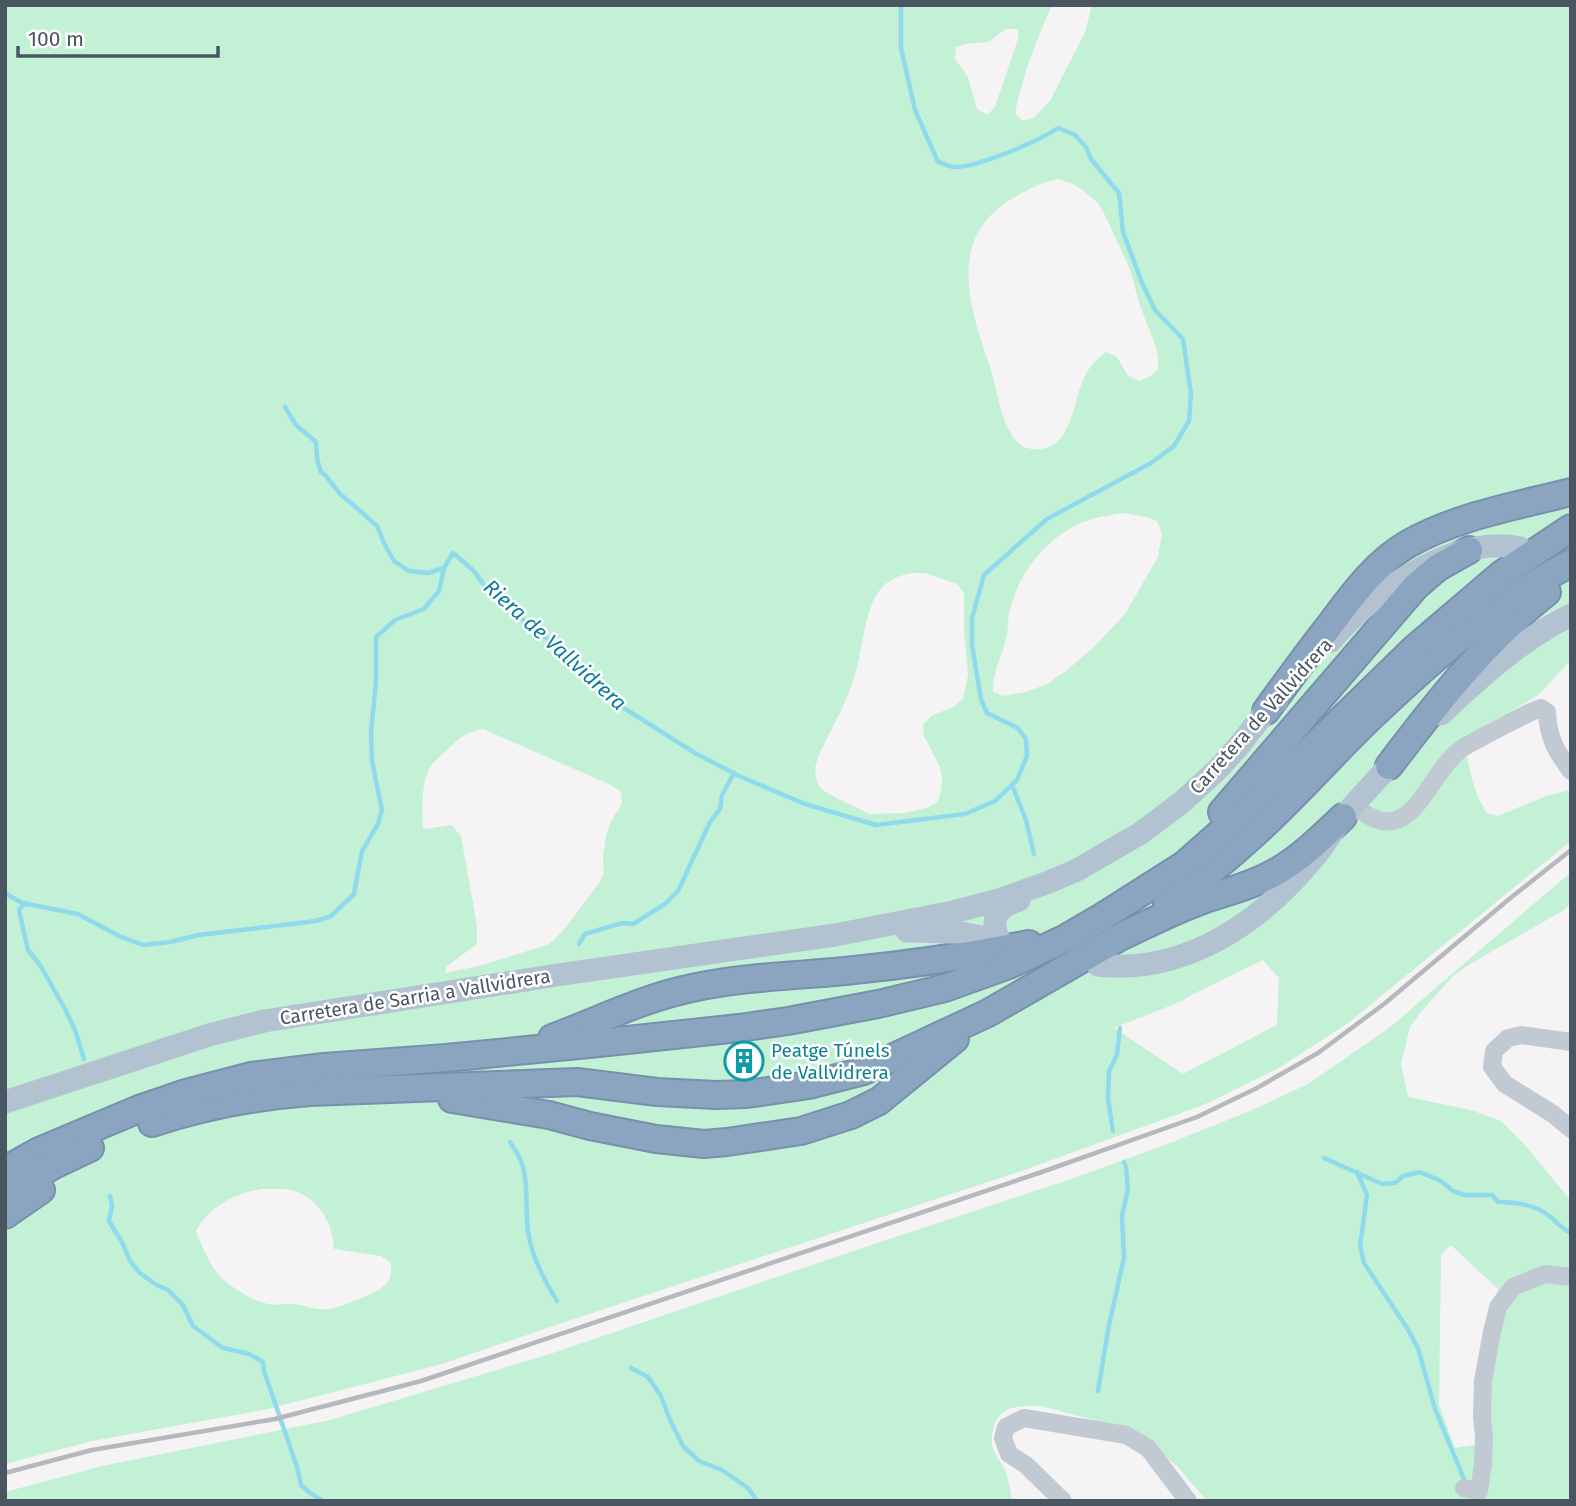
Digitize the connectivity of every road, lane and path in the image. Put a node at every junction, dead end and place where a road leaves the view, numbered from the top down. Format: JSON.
{"nodes":[{"id":1,"x":1571,"y":492,"type":"edge"},
{"id":2,"x":1571,"y":528,"type":"edge"},
{"id":3,"x":1520,"y":548,"type":"dead end"},
{"id":4,"x":1469,"y":550,"type":"junction"},
{"id":5,"x":1571,"y":563,"type":"edge"},
{"id":6,"x":1571,"y":577,"type":"edge"},
{"id":7,"x":1571,"y":615,"type":"edge"},
{"id":8,"x":1266,"y":711,"type":"junction"},
{"id":9,"x":1389,"y":766,"type":"junction"},
{"id":10,"x":1571,"y":771,"type":"edge"},
{"id":11,"x":1349,"y":811,"type":"junction"},
{"id":12,"x":1049,"y":882,"type":"junction"},
{"id":13,"x":1102,"y":918,"type":"junction"},
{"id":14,"x":835,"y":935,"type":"junction"},
{"id":15,"x":1066,"y":937,"type":"junction"},
{"id":16,"x":1120,"y":937,"type":"junction"},
{"id":17,"x":1098,"y":965,"type":"dead end"},
{"id":18,"x":988,"y":1013,"type":"junction"},
{"id":19,"x":1571,"y":1042,"type":"edge"},
{"id":20,"x":517,"y":1051,"type":"junction"},
{"id":21,"x":370,"y":1091,"type":"junction"},
{"id":22,"x":5,"y":1102,"type":"edge"},
{"id":23,"x":1571,"y":1129,"type":"edge"},
{"id":24,"x":106,"y":1141,"type":"junction"},
{"id":25,"x":5,"y":1170,"type":"edge"},
{"id":26,"x":5,"y":1193,"type":"edge"},
{"id":27,"x":5,"y":1215,"type":"edge"},
{"id":28,"x":1571,"y":1277,"type":"edge"},
{"id":29,"x":1464,"y":1488,"type":"dead end"},
{"id":30,"x":1063,"y":1501,"type":"edge"},
{"id":31,"x":1188,"y":1501,"type":"edge"}],
"edges":[{"from":1,"to":8,"type":"highway"},
{"from":2,"to":13,"type":"highway"},
{"from":3,"to":4,"type":"main road","name":"Carretera de Vallvidrera"},
{"from":4,"to":8,"type":"main road","name":"Carretera de Vallvidrera"},
{"from":4,"to":13,"type":"highway"},
{"from":5,"to":16,"type":"highway"},
{"from":6,"to":9,"type":"highway"},
{"from":7,"to":9,"type":"main road"},
{"from":8,"to":12,"type":"main road","name":"Carretera de Vallvidrera"},
{"from":9,"to":11,"type":"main road"},
{"from":10,"to":11,"type":"street"},
{"from":11,"to":16,"type":"highway"},
{"from":11,"to":17,"type":"main road"},
{"from":12,"to":14,"type":"main road","name":"Carretera de Vallvidrera"},
{"from":12,"to":14,"type":"main road"},
{"from":13,"to":15,"type":"highway"},
{"from":14,"to":22,"type":"main road","name":"Carretera de Sarria a Vallvidrera"},
{"from":15,"to":20,"type":"highway"},
{"from":15,"to":20,"type":"highway"},
{"from":16,"to":18,"type":"highway"},
{"from":18,"to":21,"type":"highway"},
{"from":18,"to":21,"type":"highway"},
{"from":19,"to":23,"type":"street"},
{"from":20,"to":25,"type":"highway"},
{"from":21,"to":24,"type":"highway"},
{"from":24,"to":26,"type":"highway"},
{"from":24,"to":27,"type":"highway"},
{"from":28,"to":29,"type":"street"},
{"from":30,"to":31,"type":"street"}]}
